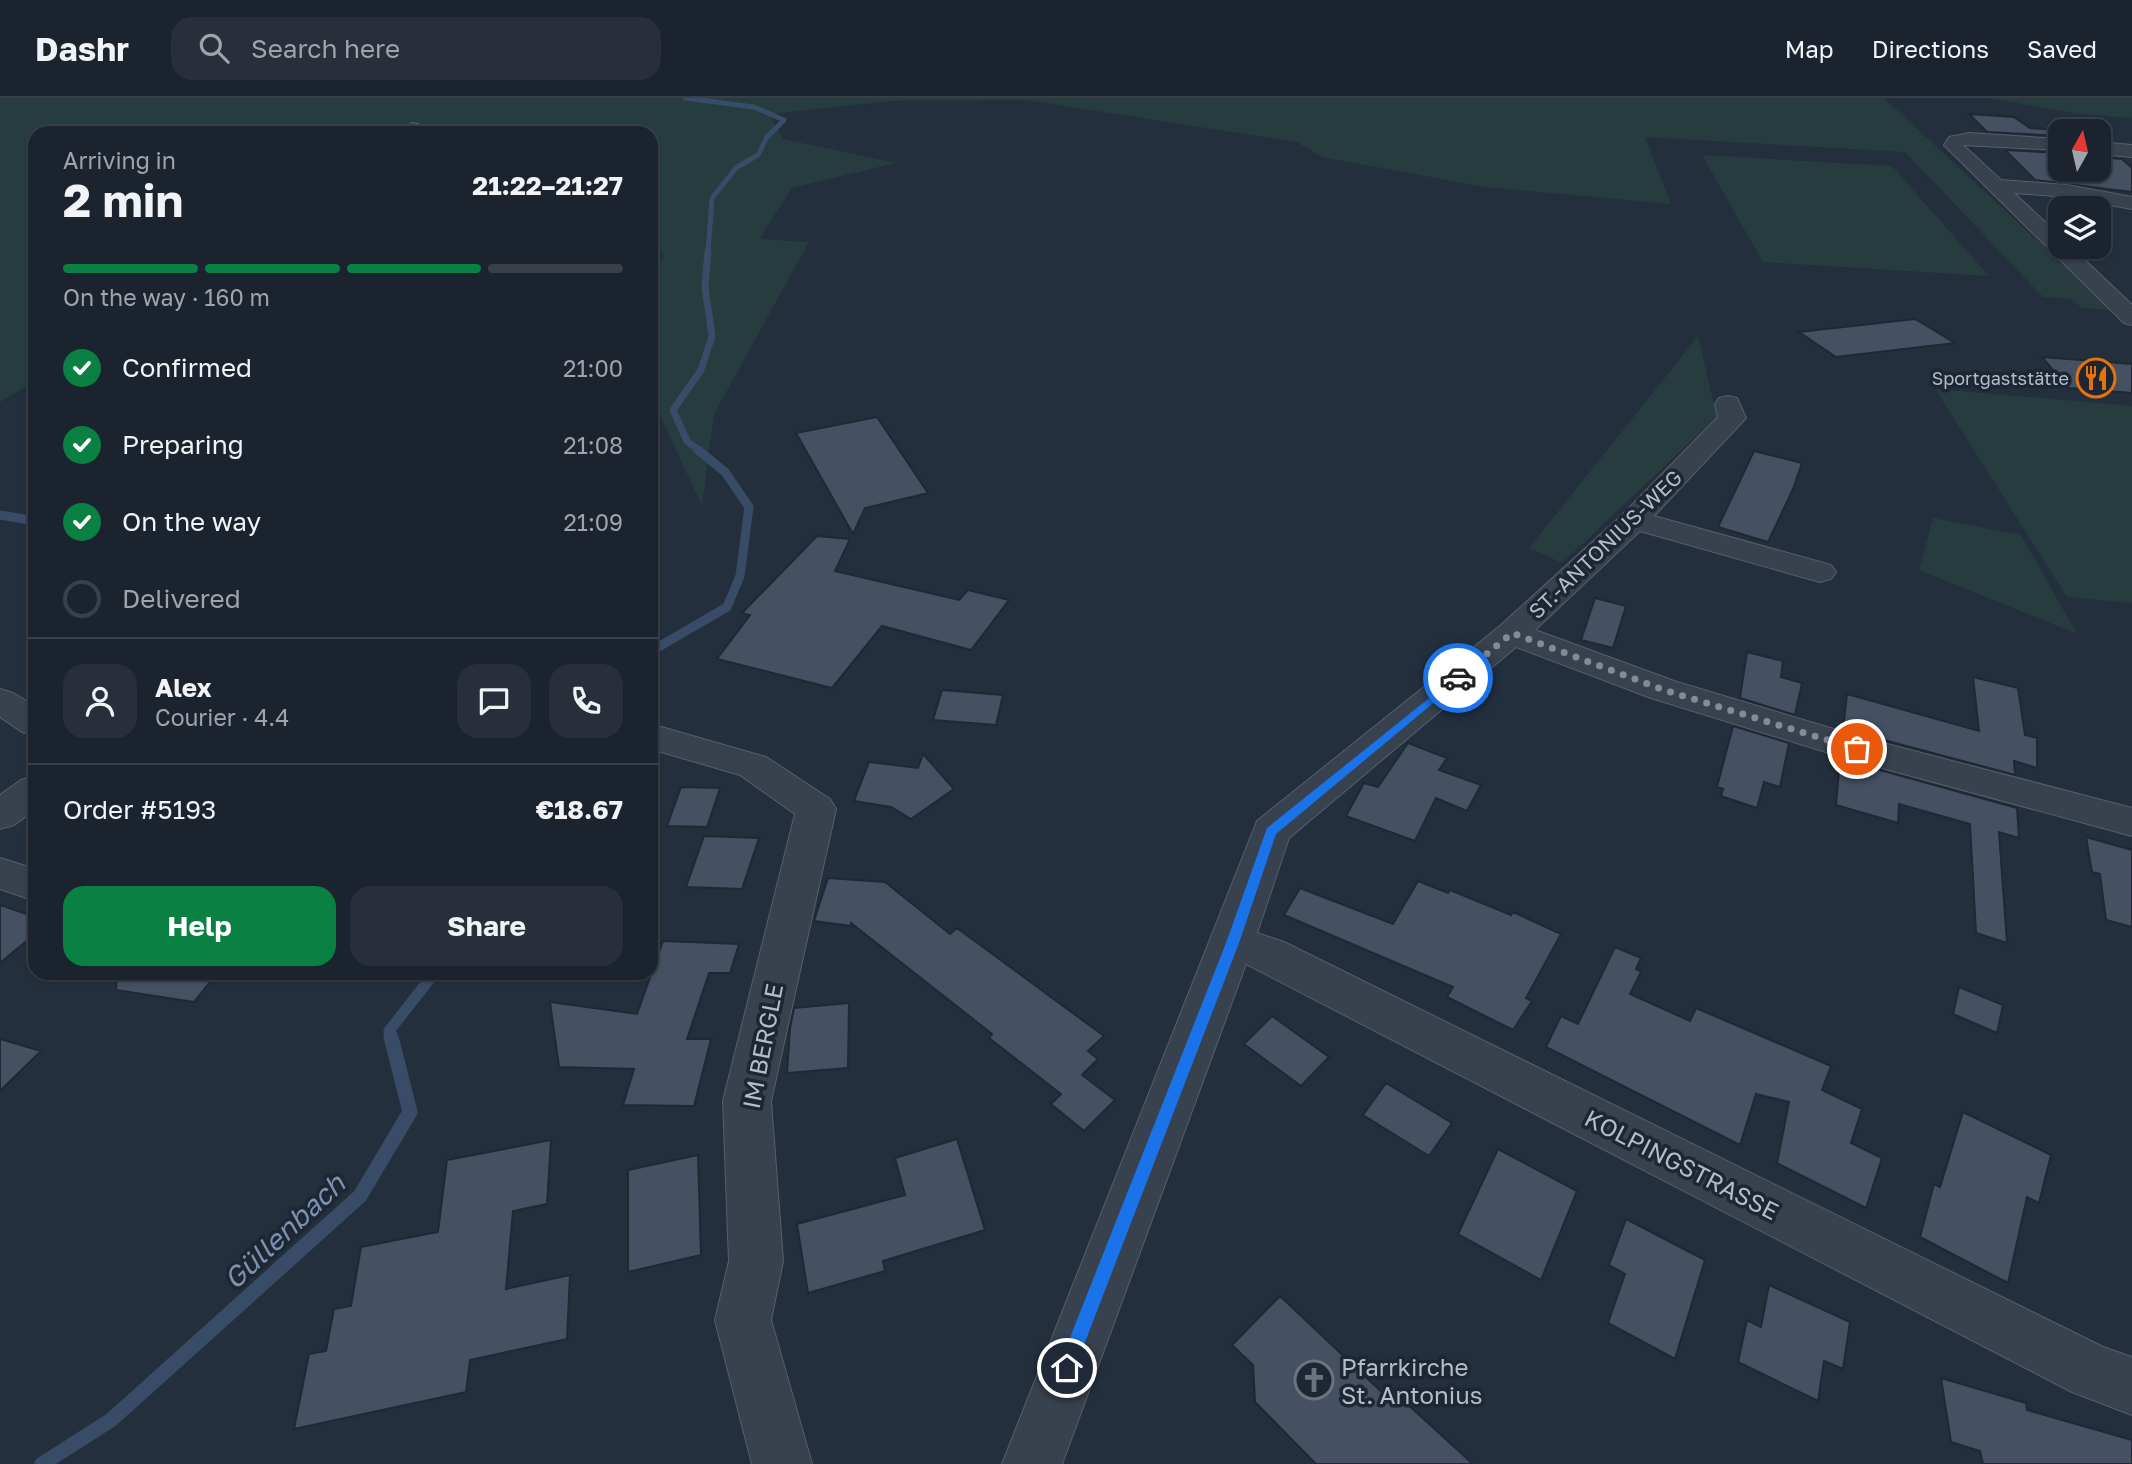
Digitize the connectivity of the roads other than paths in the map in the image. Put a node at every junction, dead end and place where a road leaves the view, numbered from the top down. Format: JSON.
{"nodes":[{"id":1,"x":2048,"y":144,"type":"edge"},
{"id":2,"x":2111,"y":149,"type":"edge"},
{"id":3,"x":2132,"y":150,"type":"edge"},
{"id":4,"x":1997,"y":186,"type":"junction"},
{"id":5,"x":2132,"y":203,"type":"edge"},
{"id":6,"x":2122,"y":301,"type":"edge"},
{"id":7,"x":2132,"y":318,"type":"edge"},
{"id":8,"x":1728,"y":404,"type":"dead end"},
{"id":9,"x":1634,"y":520,"type":"junction"},
{"id":10,"x":1819,"y":572,"type":"dead end"},
{"id":11,"x":1512,"y":633,"type":"junction"},
{"id":12,"x":0,"y":701,"type":"edge"},
{"id":13,"x":28,"y":719,"type":"edge"},
{"id":14,"x":669,"y":741,"type":"edge"},
{"id":15,"x":28,"y":795,"type":"edge"},
{"id":16,"x":0,"y":815,"type":"edge"},
{"id":17,"x":2132,"y":822,"type":"edge"},
{"id":18,"x":0,"y":873,"type":"edge"},
{"id":19,"x":28,"y":883,"type":"edge"},
{"id":20,"x":1232,"y":943,"type":"junction"},
{"id":21,"x":2132,"y":1386,"type":"edge"},
{"id":22,"x":782,"y":1464,"type":"edge"},
{"id":23,"x":1032,"y":1464,"type":"edge"}],
"edges":[{"from":1,"to":4,"type":"street"},
{"from":2,"to":3,"type":"street"},
{"from":4,"to":5,"type":"street"},
{"from":4,"to":6,"type":"street"},
{"from":6,"to":7,"type":"street"},
{"from":8,"to":9,"type":"street","name":"ST.-ANTONIUS-WEG"},
{"from":9,"to":10,"type":"street"},
{"from":9,"to":11,"type":"street","name":"ST.-ANTONIUS-WEG"},
{"from":11,"to":17,"type":"street"},
{"from":11,"to":20,"type":"street","name":"ST.-ANTONIUS-WEG"},
{"from":12,"to":13,"type":"street"},
{"from":14,"to":22,"type":"street","name":"IM BERGLE"},
{"from":15,"to":16,"type":"street"},
{"from":18,"to":19,"type":"street"},
{"from":20,"to":21,"type":"street","name":"KOLPINGSTRASSE"},
{"from":20,"to":23,"type":"street","name":"ST.-ANTONIUS-WEG"}]}
